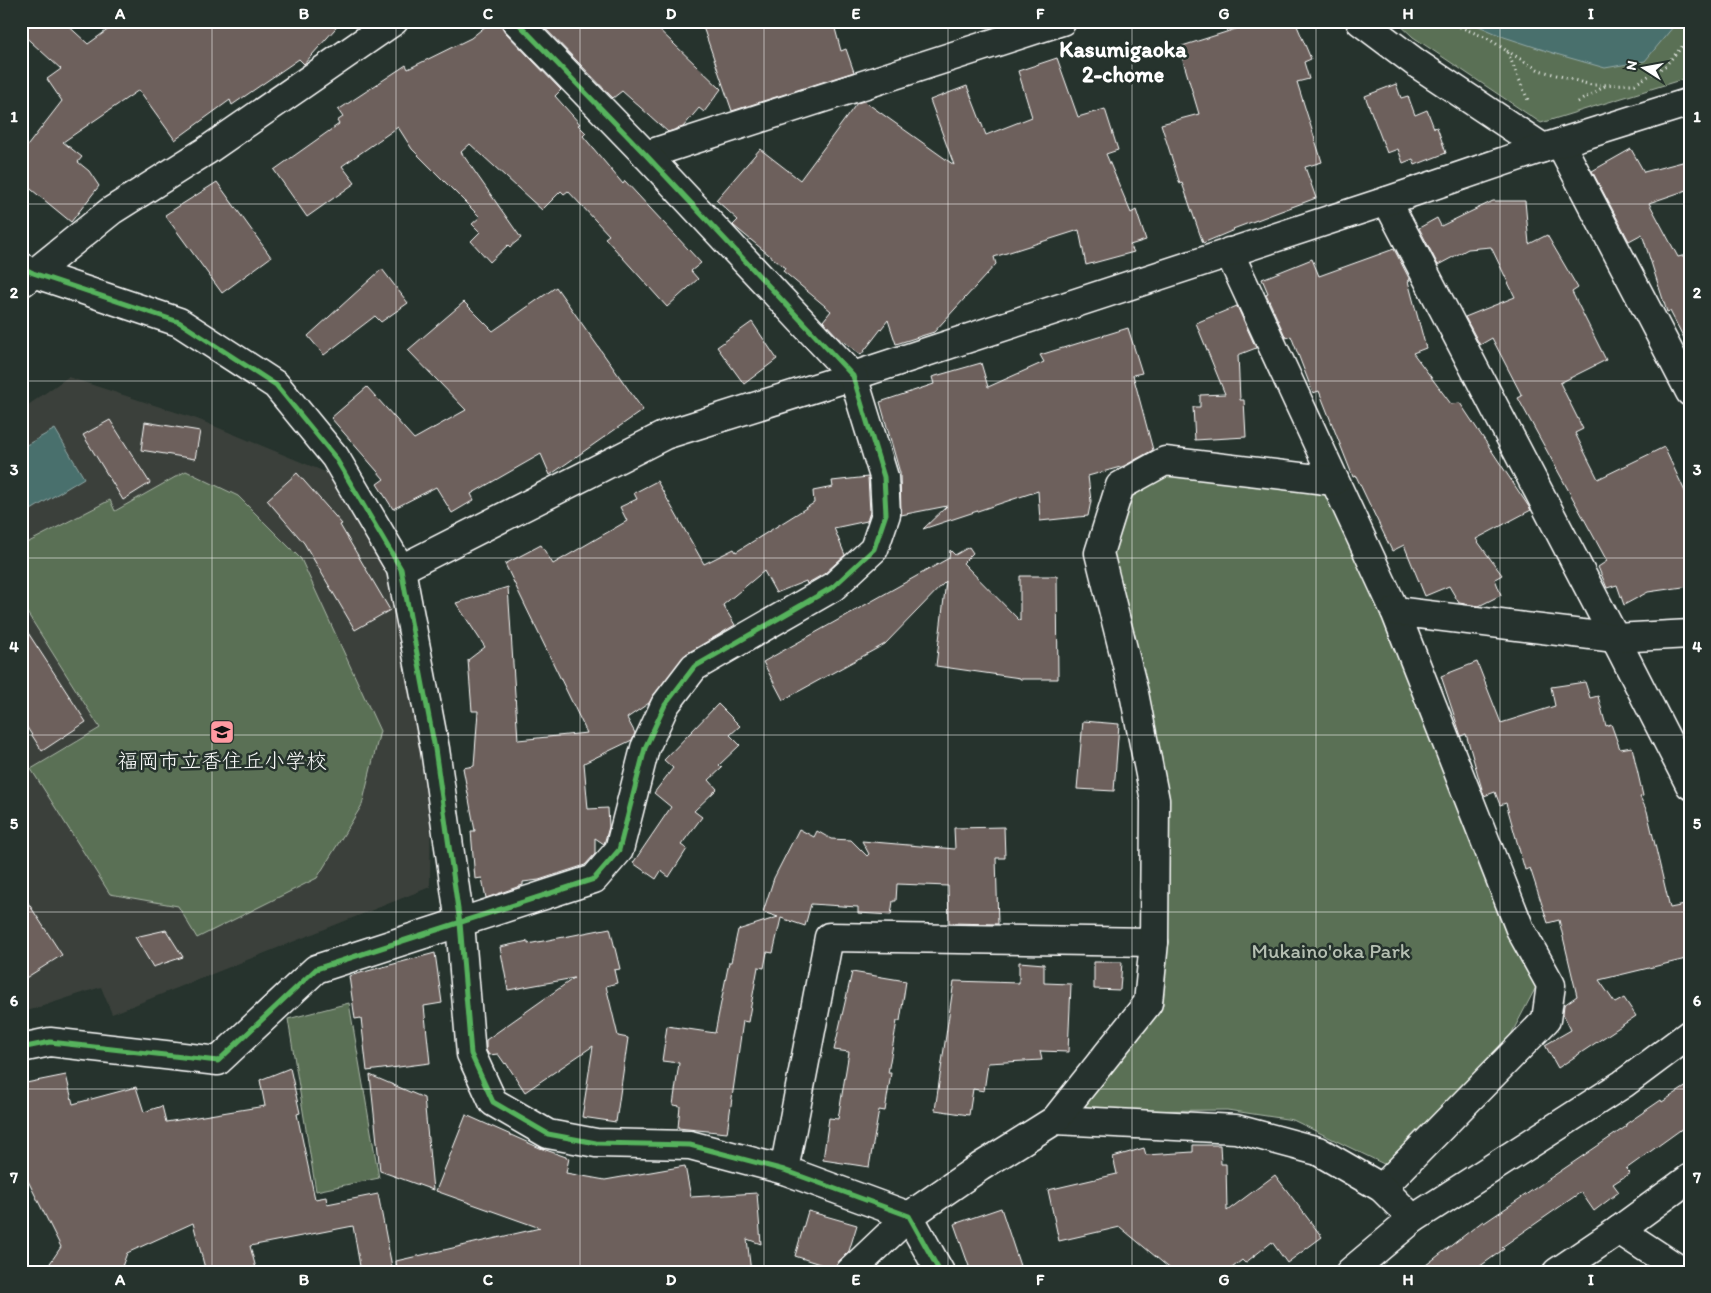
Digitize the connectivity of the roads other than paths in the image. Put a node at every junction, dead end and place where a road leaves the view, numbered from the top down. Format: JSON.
{"nodes":[{"id":1,"x":394,"y":21,"type":"edge"},
{"id":2,"x":516,"y":21,"type":"edge"},
{"id":3,"x":1062,"y":21,"type":"edge"},
{"id":4,"x":1360,"y":21,"type":"edge"},
{"id":5,"x":1690,"y":102,"type":"edge"},
{"id":6,"x":1542,"y":143,"type":"junction"},
{"id":7,"x":646,"y":155,"type":"junction"},
{"id":8,"x":1387,"y":201,"type":"junction"},
{"id":9,"x":1228,"y":252,"type":"junction"},
{"id":10,"x":25,"y":274,"type":"edge"},
{"id":11,"x":853,"y":376,"type":"junction"},
{"id":12,"x":1690,"y":392,"type":"edge"},
{"id":13,"x":1334,"y":480,"type":"junction"},
{"id":14,"x":401,"y":569,"type":"junction"},
{"id":15,"x":1395,"y":611,"type":"junction"},
{"id":16,"x":1690,"y":634,"type":"edge"},
{"id":17,"x":1615,"y":638,"type":"junction"},
{"id":18,"x":1690,"y":785,"type":"edge"},
{"id":19,"x":460,"y":923,"type":"junction"},
{"id":20,"x":1154,"y":942,"type":"junction"},
{"id":21,"x":1690,"y":1034,"type":"edge"},
{"id":22,"x":21,"y":1048,"type":"edge"},
{"id":23,"x":1055,"y":1120,"type":"junction"},
{"id":24,"x":784,"y":1170,"type":"junction"},
{"id":25,"x":1690,"y":1178,"type":"edge"},
{"id":26,"x":1382,"y":1188,"type":"junction"},
{"id":27,"x":909,"y":1216,"type":"junction"},
{"id":28,"x":1413,"y":1219,"type":"junction"},
{"id":29,"x":1619,"y":1230,"type":"junction"},
{"id":30,"x":850,"y":1272,"type":"edge"},
{"id":31,"x":940,"y":1272,"type":"edge"},
{"id":32,"x":1350,"y":1272,"type":"edge"},
{"id":33,"x":1557,"y":1272,"type":"edge"},
{"id":34,"x":1683,"y":1272,"type":"edge"}],
"edges":[{"from":1,"to":10,"type":"street"},
{"from":2,"to":7,"type":"street"},
{"from":3,"to":7,"type":"street"},
{"from":4,"to":6,"type":"street"},
{"from":5,"to":6,"type":"street"},
{"from":6,"to":8,"type":"street"},
{"from":6,"to":12,"type":"street"},
{"from":7,"to":11,"type":"street"},
{"from":8,"to":9,"type":"street"},
{"from":8,"to":17,"type":"street"},
{"from":9,"to":11,"type":"street"},
{"from":9,"to":13,"type":"street"},
{"from":10,"to":14,"type":"street"},
{"from":11,"to":14,"type":"street"},
{"from":11,"to":19,"type":"street"},
{"from":13,"to":15,"type":"street"},
{"from":13,"to":20,"type":"street"},
{"from":14,"to":19,"type":"street"},
{"from":15,"to":17,"type":"street"},
{"from":15,"to":26,"type":"street"},
{"from":16,"to":17,"type":"street"},
{"from":17,"to":18,"type":"street"},
{"from":19,"to":22,"type":"street"},
{"from":19,"to":24,"type":"street"},
{"from":20,"to":23,"type":"street"},
{"from":20,"to":24,"type":"street"},
{"from":21,"to":28,"type":"street"},
{"from":23,"to":26,"type":"street"},
{"from":23,"to":27,"type":"street"},
{"from":24,"to":27,"type":"street"},
{"from":25,"to":29,"type":"street"},
{"from":26,"to":28,"type":"street"},
{"from":27,"to":30,"type":"street"},
{"from":27,"to":31,"type":"street"},
{"from":28,"to":32,"type":"street"},
{"from":29,"to":33,"type":"street"},
{"from":29,"to":34,"type":"street"}]}
